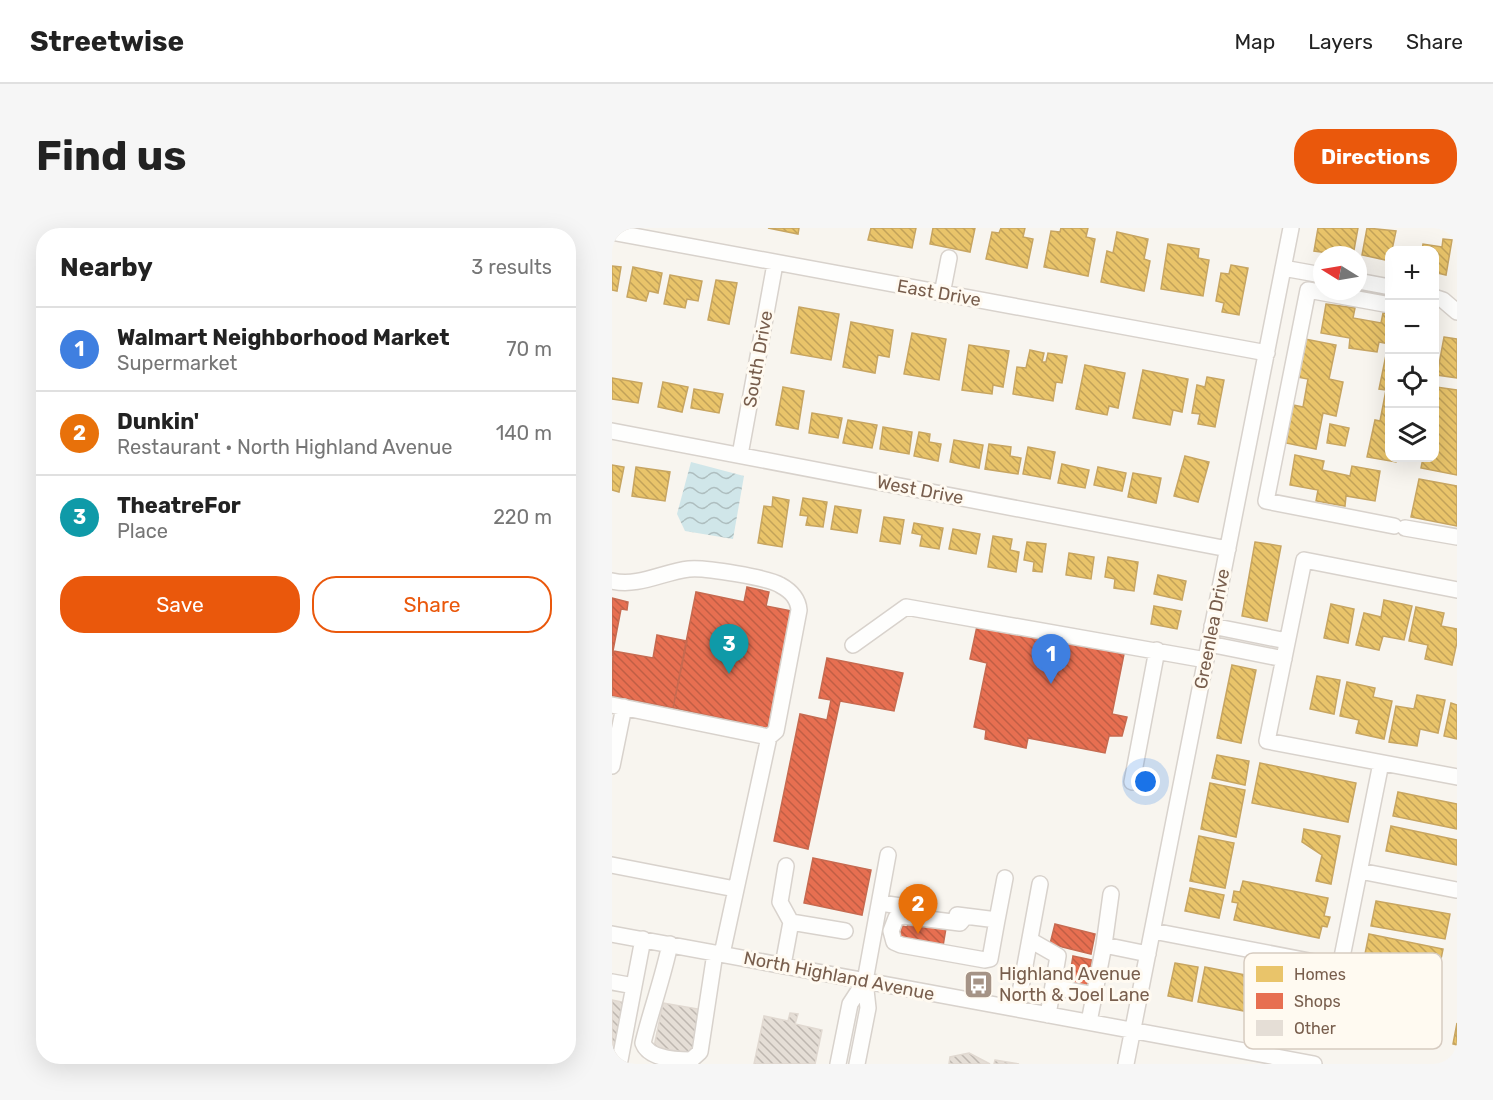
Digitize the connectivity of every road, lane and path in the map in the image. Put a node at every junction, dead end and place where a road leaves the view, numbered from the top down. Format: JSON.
{"nodes":[{"id":1,"x":1291,"y":228,"type":"edge"},
{"id":2,"x":612,"y":232,"type":"edge"},
{"id":3,"x":949,"y":258,"type":"dead end"},
{"id":4,"x":776,"y":264,"type":"junction"},
{"id":5,"x":1283,"y":268,"type":"junction"},
{"id":6,"x":1313,"y":273,"type":"edge"},
{"id":7,"x":1367,"y":283,"type":"edge"},
{"id":8,"x":1385,"y":286,"type":"edge"},
{"id":9,"x":942,"y":294,"type":"junction"},
{"id":10,"x":1439,"y":299,"type":"edge"},
{"id":11,"x":1385,"y":304,"type":"edge"},
{"id":12,"x":1457,"y":312,"type":"edge"},
{"id":13,"x":1267,"y":353,"type":"junction"},
{"id":14,"x":1260,"y":386,"type":"junction"},
{"id":15,"x":1288,"y":391,"type":"junction"},
{"id":16,"x":612,"y":430,"type":"edge"},
{"id":17,"x":740,"y":455,"type":"junction"},
{"id":18,"x":1457,"y":537,"type":"edge"},
{"id":19,"x":1227,"y":549,"type":"junction"},
{"id":20,"x":612,"y":580,"type":"edge"},
{"id":21,"x":1457,"y":590,"type":"edge"},
{"id":22,"x":1212,"y":626,"type":"junction"},
{"id":23,"x":1287,"y":641,"type":"junction"},
{"id":24,"x":1209,"y":644,"type":"junction"},
{"id":25,"x":853,"y":645,"type":"dead end"},
{"id":26,"x":1157,"y":650,"type":"junction"},
{"id":27,"x":1284,"y":659,"type":"junction"},
{"id":28,"x":1206,"y":660,"type":"junction"},
{"id":29,"x":618,"y":706,"type":"edge"},
{"id":30,"x":769,"y":737,"type":"junction"},
{"id":31,"x":1381,"y":763,"type":"junction"},
{"id":32,"x":612,"y":766,"type":"edge"},
{"id":33,"x":1457,"y":777,"type":"edge"},
{"id":34,"x":1132,"y":782,"type":"dead end"},
{"id":35,"x":888,"y":855,"type":"dead end"},
{"id":36,"x":612,"y":865,"type":"edge"},
{"id":37,"x":786,"y":866,"type":"dead end"},
{"id":38,"x":1360,"y":871,"type":"junction"},
{"id":39,"x":1005,"y":878,"type":"dead end"},
{"id":40,"x":1040,"y":884,"type":"dead end"},
{"id":41,"x":735,"y":888,"type":"junction"},
{"id":42,"x":1456,"y":890,"type":"edge"},
{"id":43,"x":1111,"y":894,"type":"dead end"},
{"id":44,"x":880,"y":903,"type":"junction"},
{"id":45,"x":966,"y":916,"type":"junction"},
{"id":46,"x":997,"y":920,"type":"junction"},
{"id":47,"x":791,"y":922,"type":"junction"},
{"id":48,"x":845,"y":931,"type":"dead end"},
{"id":49,"x":1153,"y":931,"type":"junction"},
{"id":50,"x":612,"y":934,"type":"edge"},
{"id":51,"x":644,"y":939,"type":"junction"},
{"id":52,"x":1030,"y":940,"type":"junction"},
{"id":53,"x":670,"y":944,"type":"junction"},
{"id":54,"x":1104,"y":945,"type":"junction"},
{"id":55,"x":718,"y":953,"type":"junction"},
{"id":56,"x":1267,"y":953,"type":"edge"},
{"id":57,"x":1343,"y":953,"type":"edge"},
{"id":58,"x":1148,"y":954,"type":"junction"},
{"id":59,"x":783,"y":965,"type":"junction"},
{"id":60,"x":866,"y":981,"type":"junction"},
{"id":61,"x":612,"y":982,"type":"edge"},
{"id":62,"x":634,"y":986,"type":"junction"},
{"id":63,"x":1053,"y":987,"type":"junction"},
{"id":64,"x":1095,"y":995,"type":"junction"},
{"id":65,"x":1017,"y":1010,"type":"junction"},
{"id":66,"x":1048,"y":1015,"type":"junction"},
{"id":67,"x":1089,"y":1022,"type":"junction"},
{"id":68,"x":1133,"y":1030,"type":"junction"},
{"id":69,"x":612,"y":1058,"type":"edge"},
{"id":70,"x":1280,"y":1061,"type":"edge"},
{"id":71,"x":838,"y":1064,"type":"edge"},
{"id":72,"x":857,"y":1064,"type":"edge"},
{"id":73,"x":1126,"y":1064,"type":"edge"},
{"id":74,"x":1314,"y":1064,"type":"edge"}],
"edges":[{"from":1,"to":5,"type":"street","name":"Greenlea Drive"},
{"from":2,"to":4,"type":"street","name":"East Drive"},
{"from":3,"to":9,"type":"street"},
{"from":4,"to":9,"type":"street","name":"East Drive"},
{"from":4,"to":17,"type":"street","name":"South Drive"},
{"from":5,"to":6,"type":"street"},
{"from":5,"to":13,"type":"street","name":"Greenlea Drive"},
{"from":7,"to":8,"type":"street"},
{"from":9,"to":13,"type":"street","name":"East Drive"},
{"from":10,"to":12,"type":"street"},
{"from":11,"to":15,"type":"street"},
{"from":13,"to":14,"type":"street","name":"Greenlea Drive"},
{"from":14,"to":15,"type":"street"},
{"from":14,"to":19,"type":"street","name":"Greenlea Drive"},
{"from":15,"to":18,"type":"street"},
{"from":16,"to":17,"type":"street","name":"West Drive"},
{"from":17,"to":19,"type":"street","name":"West Drive"},
{"from":19,"to":22,"type":"street","name":"Greenlea Drive"},
{"from":20,"to":30,"type":"street"},
{"from":21,"to":23,"type":"street"},
{"from":22,"to":23,"type":"street"},
{"from":22,"to":24,"type":"street","name":"Greenlea Drive"},
{"from":23,"to":27,"type":"street"},
{"from":24,"to":27,"type":"street"},
{"from":24,"to":28,"type":"street","name":"Greenlea Drive"},
{"from":25,"to":26,"type":"street"},
{"from":26,"to":28,"type":"street"},
{"from":26,"to":34,"type":"street"},
{"from":27,"to":31,"type":"street"},
{"from":28,"to":49,"type":"street","name":"Greenlea Drive"},
{"from":29,"to":30,"type":"street"},
{"from":29,"to":32,"type":"street"},
{"from":30,"to":41,"type":"street"},
{"from":31,"to":33,"type":"street"},
{"from":31,"to":38,"type":"street"},
{"from":35,"to":44,"type":"street"},
{"from":36,"to":41,"type":"street"},
{"from":37,"to":47,"type":"street"},
{"from":38,"to":42,"type":"street"},
{"from":38,"to":57,"type":"street"},
{"from":39,"to":46,"type":"street"},
{"from":40,"to":52,"type":"street"},
{"from":41,"to":55,"type":"street"},
{"from":43,"to":54,"type":"street"},
{"from":44,"to":45,"type":"street"},
{"from":44,"to":60,"type":"street"},
{"from":45,"to":46,"type":"street"},
{"from":45,"to":46,"type":"street"},
{"from":47,"to":48,"type":"street"},
{"from":47,"to":59,"type":"street"},
{"from":49,"to":56,"type":"street"},
{"from":49,"to":58,"type":"street","name":"Greenlea Drive"},
{"from":50,"to":51,"type":"street","name":"North Highland Avenue"},
{"from":51,"to":53,"type":"street","name":"North Highland Avenue"},
{"from":51,"to":62,"type":"street"},
{"from":52,"to":63,"type":"street"},
{"from":52,"to":65,"type":"street"},
{"from":53,"to":55,"type":"street","name":"North Highland Avenue"},
{"from":53,"to":55,"type":"street"},
{"from":54,"to":58,"type":"street"},
{"from":54,"to":64,"type":"street"},
{"from":55,"to":59,"type":"street","name":"North Highland Avenue"},
{"from":58,"to":68,"type":"street","name":"Greenlea Drive"},
{"from":59,"to":60,"type":"street","name":"North Highland Avenue"},
{"from":60,"to":65,"type":"street","name":"North Highland Avenue"},
{"from":60,"to":71,"type":"street"},
{"from":60,"to":72,"type":"street"},
{"from":61,"to":62,"type":"street"},
{"from":62,"to":69,"type":"street"},
{"from":63,"to":64,"type":"street"},
{"from":63,"to":66,"type":"street"},
{"from":64,"to":67,"type":"street"},
{"from":65,"to":66,"type":"street","name":"North Highland Avenue"},
{"from":66,"to":67,"type":"street","name":"North Highland Avenue"},
{"from":67,"to":68,"type":"street","name":"North Highland Avenue"},
{"from":68,"to":70,"type":"street","name":"North Highland Avenue"},
{"from":68,"to":73,"type":"street","name":"Greenlea Drive"},
{"from":70,"to":74,"type":"street","name":"North Highland Avenue"}]}
